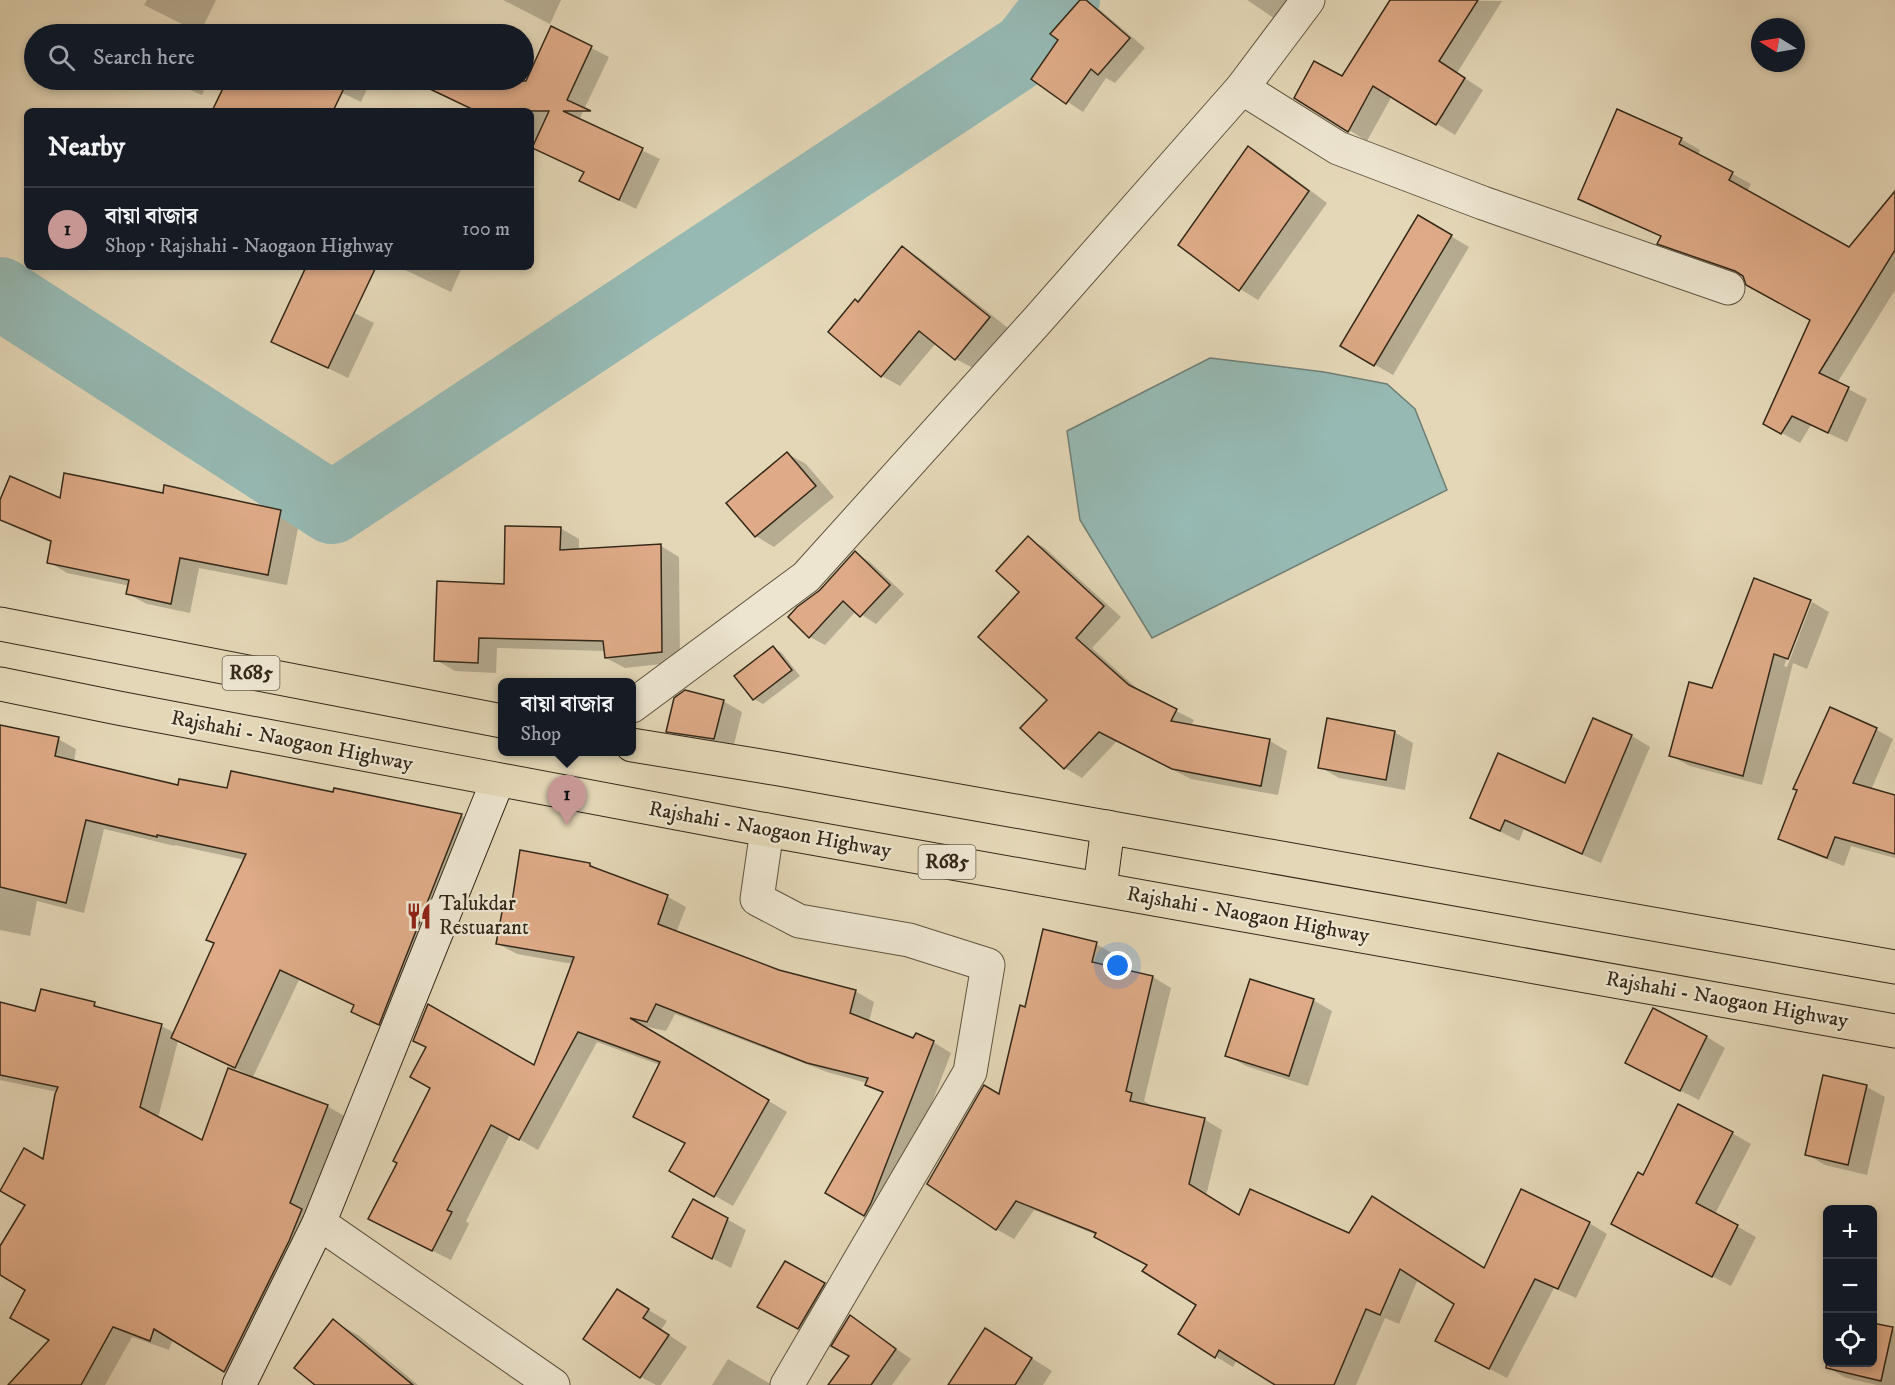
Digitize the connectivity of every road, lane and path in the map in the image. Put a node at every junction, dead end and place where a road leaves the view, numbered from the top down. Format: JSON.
{"nodes":[{"id":1,"x":1308,"y":0,"type":"edge"},
{"id":2,"x":1242,"y":88,"type":"junction"},
{"id":3,"x":1728,"y":288,"type":"dead end"},
{"id":4,"x":0,"y":624,"type":"edge"},
{"id":5,"x":0,"y":684,"type":"edge"},
{"id":6,"x":636,"y":703,"type":"edge"},
{"id":7,"x":498,"y":720,"type":"edge"},
{"id":8,"x":636,"y":746,"type":"edge"},
{"id":9,"x":498,"y":780,"type":"junction"},
{"id":10,"x":1108,"y":827,"type":"junction"},
{"id":11,"x":767,"y":830,"type":"junction"},
{"id":12,"x":1100,"y":888,"type":"junction"},
{"id":13,"x":1895,"y":967,"type":"edge"},
{"id":14,"x":1895,"y":1031,"type":"edge"},
{"id":15,"x":319,"y":1223,"type":"junction"},
{"id":16,"x":239,"y":1385,"type":"edge"},
{"id":17,"x":553,"y":1385,"type":"edge"},
{"id":18,"x":787,"y":1385,"type":"edge"}],
"edges":[{"from":1,"to":2,"type":"street"},
{"from":2,"to":3,"type":"street"},
{"from":2,"to":6,"type":"street"},
{"from":4,"to":7,"type":"main road","number":"R685"},
{"from":5,"to":9,"type":"main road","name":"Rajshahi - Naogaon Highway","number":"R685"},
{"from":8,"to":10,"type":"main road"},
{"from":9,"to":11,"type":"main road","name":"Rajshahi - Naogaon Highway","number":"R685"},
{"from":9,"to":15,"type":"street"},
{"from":10,"to":12,"type":"main road"},
{"from":10,"to":13,"type":"main road"},
{"from":11,"to":12,"type":"main road","name":"Rajshahi - Naogaon Highway","number":"R685"},
{"from":11,"to":18,"type":"street"},
{"from":12,"to":14,"type":"main road","name":"Rajshahi - Naogaon Highway","number":"R685"},
{"from":15,"to":16,"type":"street"},
{"from":15,"to":17,"type":"street"}]}
